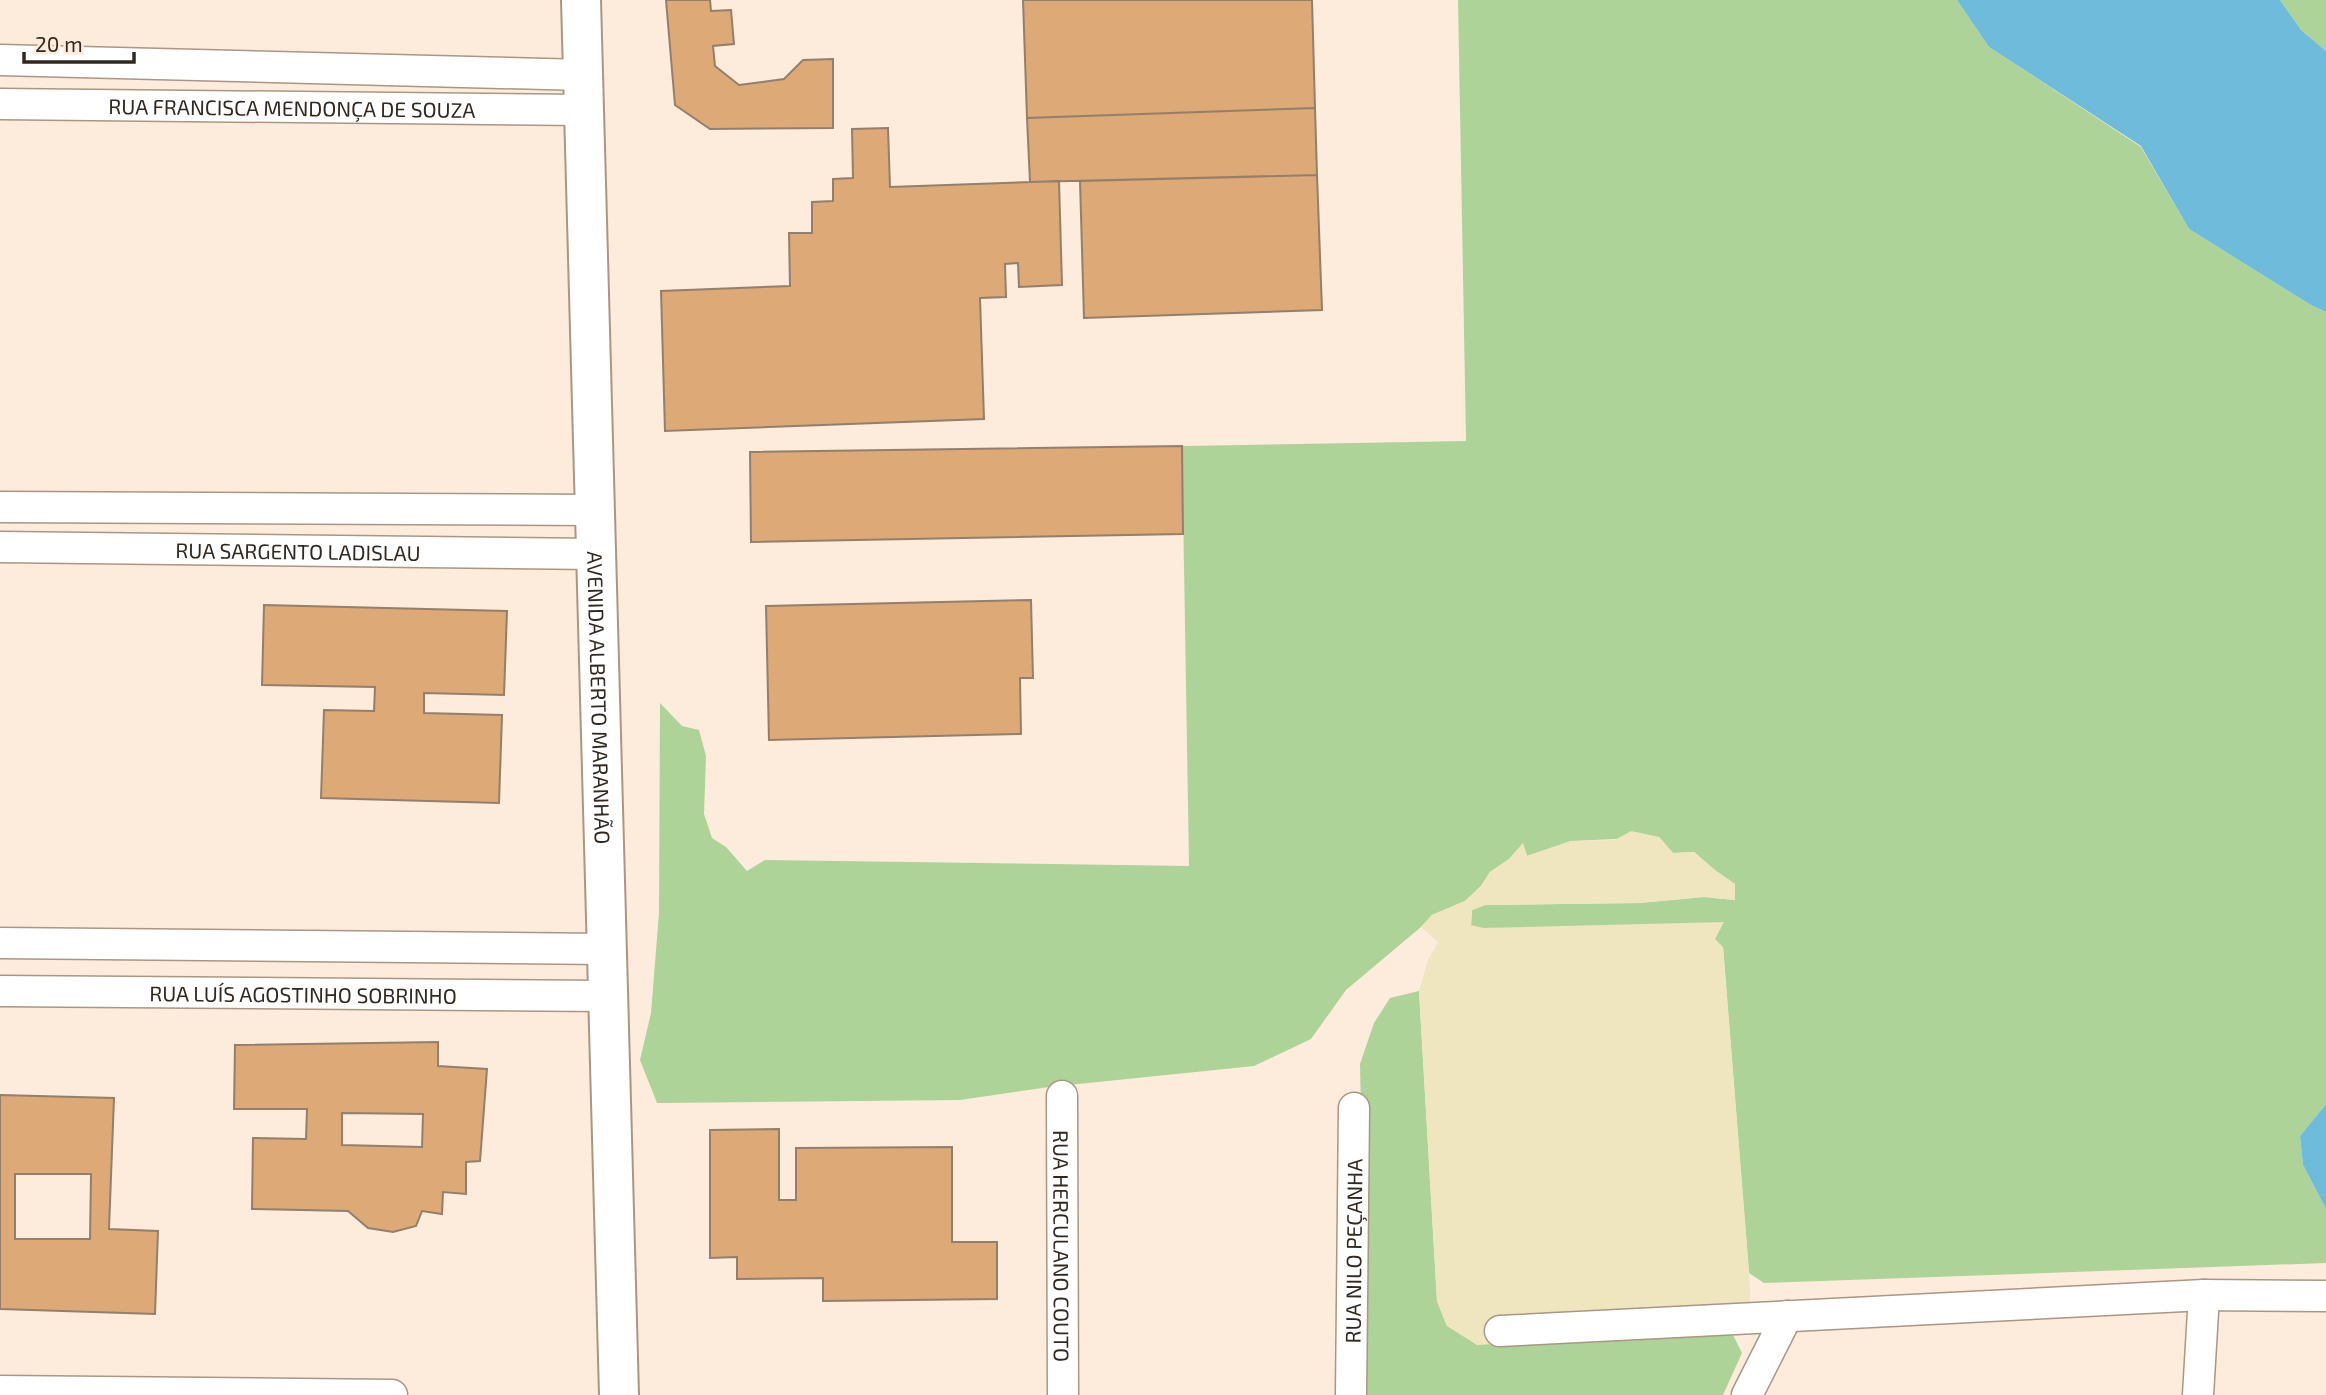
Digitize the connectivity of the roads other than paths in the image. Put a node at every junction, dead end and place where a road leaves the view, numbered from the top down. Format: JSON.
{"nodes":[{"id":1,"x":581,"y":0,"type":"edge"},
{"id":2,"x":0,"y":60,"type":"edge"},
{"id":3,"x":583,"y":93,"type":"junction"},
{"id":4,"x":0,"y":104,"type":"edge"},
{"id":5,"x":0,"y":507,"type":"edge"},
{"id":6,"x":594,"y":510,"type":"junction"},
{"id":7,"x":0,"y":547,"type":"edge"},
{"id":8,"x":596,"y":554,"type":"junction"},
{"id":9,"x":0,"y":943,"type":"edge"},
{"id":10,"x":606,"y":949,"type":"junction"},
{"id":11,"x":0,"y":991,"type":"edge"},
{"id":12,"x":607,"y":996,"type":"junction"},
{"id":13,"x":1062,"y":1097,"type":"dead end"},
{"id":14,"x":1354,"y":1108,"type":"dead end"},
{"id":15,"x":2204,"y":1295,"type":"junction"},
{"id":16,"x":2326,"y":1296,"type":"edge"},
{"id":17,"x":1787,"y":1316,"type":"junction"},
{"id":18,"x":1500,"y":1331,"type":"dead end"},
{"id":19,"x":0,"y":1391,"type":"edge"},
{"id":20,"x":392,"y":1395,"type":"edge"},
{"id":21,"x":619,"y":1395,"type":"edge"},
{"id":22,"x":1063,"y":1395,"type":"edge"},
{"id":23,"x":1351,"y":1395,"type":"edge"},
{"id":24,"x":1747,"y":1395,"type":"edge"},
{"id":25,"x":2198,"y":1395,"type":"edge"}],
"edges":[{"from":1,"to":3,"type":"street","name":"AVENIDA ALBERTO MARANHÃO"},
{"from":2,"to":3,"type":"street","name":"RUA FRANCISCA MENDONÇA DE SOUZA"},
{"from":3,"to":4,"type":"street","name":"RUA FRANCISCA MENDONÇA DE SOUZA"},
{"from":3,"to":6,"type":"street","name":"AVENIDA ALBERTO MARANHÃO"},
{"from":5,"to":6,"type":"street","name":"RUA SARGENTO LADISLAU"},
{"from":6,"to":8,"type":"street","name":"AVENIDA ALBERTO MARANHÃO"},
{"from":7,"to":8,"type":"street","name":"RUA SARGENTO LADISLAU"},
{"from":8,"to":10,"type":"street","name":"AVENIDA ALBERTO MARANHÃO"},
{"from":9,"to":10,"type":"street"},
{"from":10,"to":12,"type":"street","name":"AVENIDA ALBERTO MARANHÃO"},
{"from":11,"to":12,"type":"street","name":"RUA LUÍS AGOSTINHO SOBRINHO"},
{"from":12,"to":21,"type":"street","name":"AVENIDA ALBERTO MARANHÃO"},
{"from":13,"to":22,"type":"street","name":"RUA HERCULANO COUTO"},
{"from":14,"to":23,"type":"street","name":"RUA NILO PEÇANHA"},
{"from":15,"to":16,"type":"street"},
{"from":15,"to":17,"type":"street"},
{"from":15,"to":25,"type":"street"},
{"from":17,"to":18,"type":"street"},
{"from":17,"to":24,"type":"street"},
{"from":19,"to":20,"type":"street"}]}
